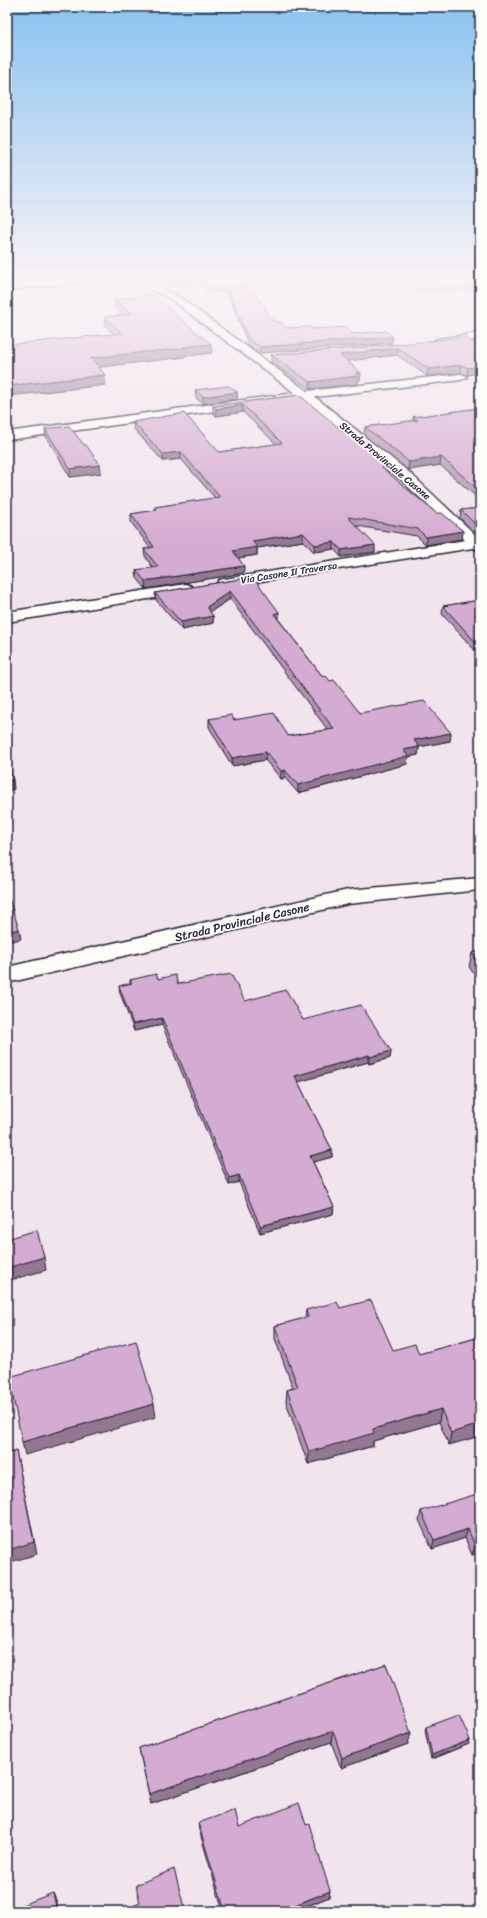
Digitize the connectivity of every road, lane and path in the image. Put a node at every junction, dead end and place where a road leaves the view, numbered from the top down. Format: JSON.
{"nodes":[{"id":1,"x":264,"y":366,"type":"edge"},
{"id":2,"x":461,"y":377,"type":"edge"},
{"id":3,"x":305,"y":395,"type":"junction"},
{"id":4,"x":7,"y":436,"type":"edge"},
{"id":5,"x":478,"y":545,"type":"edge"},
{"id":6,"x":7,"y":617,"type":"edge"},
{"id":7,"x":480,"y":884,"type":"edge"},
{"id":8,"x":7,"y":975,"type":"edge"}],
"edges":[{"from":1,"to":3,"type":"street","name":"Strada Provinciale Casone"},
{"from":2,"to":3,"type":"street"},
{"from":3,"to":4,"type":"street"},
{"from":3,"to":5,"type":"street","name":"Strada Provinciale Casone"},
{"from":5,"to":6,"type":"street","name":"Via Casone II Traversa"},
{"from":7,"to":8,"type":"street","name":"Strada Provinciale Casone"}]}
